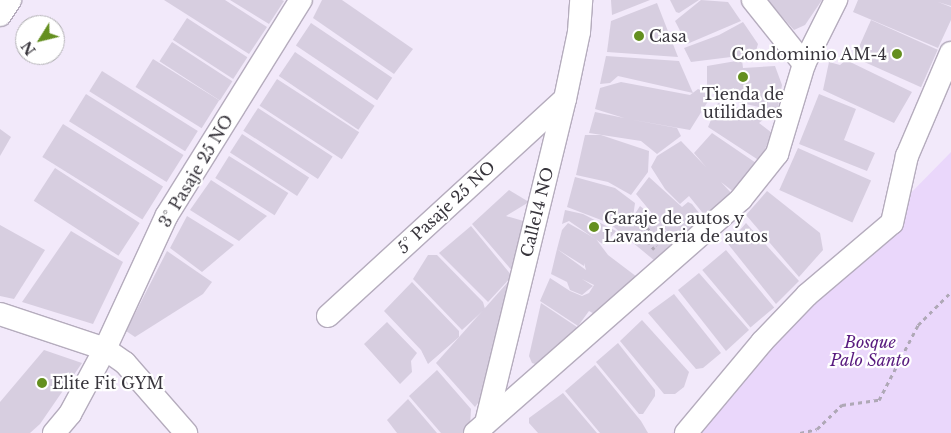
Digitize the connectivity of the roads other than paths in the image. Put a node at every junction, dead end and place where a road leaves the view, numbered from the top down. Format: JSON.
{"nodes":[{"id":1,"x":10,"y":0,"type":"edge"},
{"id":2,"x":302,"y":0,"type":"edge"},
{"id":3,"x":581,"y":0,"type":"edge"},
{"id":4,"x":753,"y":0,"type":"edge"},
{"id":5,"x":836,"y":0,"type":"edge"},
{"id":6,"x":0,"y":16,"type":"edge"},
{"id":7,"x":951,"y":53,"type":"edge"},
{"id":8,"x":804,"y":64,"type":"junction"},
{"id":9,"x":564,"y":99,"type":"junction"},
{"id":10,"x":0,"y":314,"type":"edge"},
{"id":11,"x":328,"y":316,"type":"dead end"},
{"id":12,"x":105,"y":349,"type":"junction"},
{"id":13,"x":480,"y":428,"type":"edge"},
{"id":14,"x":54,"y":433,"type":"edge"},
{"id":15,"x":186,"y":433,"type":"edge"},
{"id":16,"x":686,"y":433,"type":"edge"}],
"edges":[{"from":1,"to":6,"type":"street"},
{"from":2,"to":12,"type":"street","name":"3° Pasaje 25 NO"},
{"from":3,"to":9,"type":"street","name":"Calle14 NO"},
{"from":4,"to":8,"type":"street"},
{"from":5,"to":8,"type":"street"},
{"from":7,"to":16,"type":"street"},
{"from":8,"to":13,"type":"street"},
{"from":9,"to":11,"type":"street","name":"5° Pasaje 25 NO"},
{"from":9,"to":13,"type":"street","name":"Calle14 NO"},
{"from":10,"to":12,"type":"street"},
{"from":12,"to":14,"type":"street","name":"3° Pasaje 25 NO"},
{"from":12,"to":15,"type":"street"}]}
